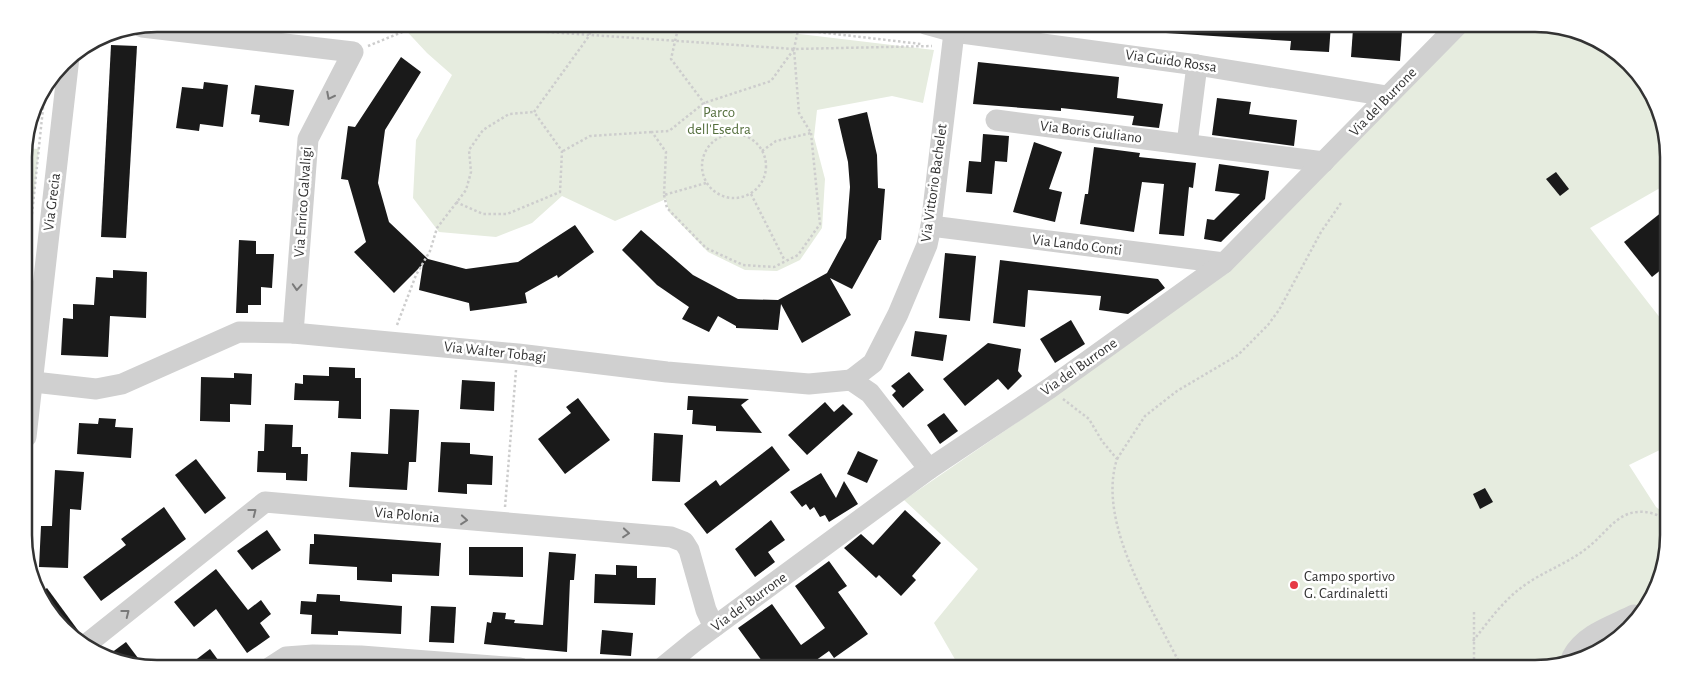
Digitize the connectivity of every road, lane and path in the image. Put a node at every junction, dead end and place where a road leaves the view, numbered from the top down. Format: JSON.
{"nodes":[{"id":1,"x":954,"y":32,"type":"edge"},
{"id":2,"x":985,"y":32,"type":"edge"},
{"id":3,"x":1451,"y":32,"type":"edge"},
{"id":4,"x":192,"y":33,"type":"edge"},
{"id":5,"x":400,"y":33,"type":"edge"},
{"id":6,"x":546,"y":33,"type":"edge"},
{"id":7,"x":590,"y":33,"type":"edge"},
{"id":8,"x":677,"y":33,"type":"edge"},
{"id":9,"x":797,"y":33,"type":"edge"},
{"id":10,"x":819,"y":33,"type":"edge"},
{"id":11,"x":589,"y":36,"type":"junction"},
{"id":12,"x":675,"y":41,"type":"junction"},
{"id":13,"x":794,"y":49,"type":"junction"},
{"id":14,"x":353,"y":52,"type":"junction"},
{"id":15,"x":1197,"y":64,"type":"junction"},
{"id":16,"x":67,"y":71,"type":"edge"},
{"id":17,"x":1387,"y":96,"type":"junction"},
{"id":18,"x":704,"y":103,"type":"junction"},
{"id":19,"x":43,"y":108,"type":"edge"},
{"id":20,"x":534,"y":112,"type":"junction"},
{"id":21,"x":996,"y":120,"type":"dead end"},
{"id":22,"x":652,"y":132,"type":"junction"},
{"id":23,"x":811,"y":133,"type":"junction"},
{"id":24,"x":720,"y":137,"type":"junction"},
{"id":25,"x":1187,"y":144,"type":"junction"},
{"id":26,"x":562,"y":151,"type":"junction"},
{"id":27,"x":762,"y":152,"type":"junction"},
{"id":28,"x":1324,"y":162,"type":"junction"},
{"id":29,"x":706,"y":183,"type":"junction"},
{"id":30,"x":751,"y":194,"type":"junction"},
{"id":31,"x":664,"y":195,"type":"junction"},
{"id":32,"x":456,"y":202,"type":"junction"},
{"id":33,"x":1341,"y":203,"type":"dead end"},
{"id":34,"x":33,"y":208,"type":"edge"},
{"id":35,"x":931,"y":226,"type":"junction"},
{"id":36,"x":786,"y":262,"type":"junction"},
{"id":37,"x":1224,"y":263,"type":"junction"},
{"id":38,"x":293,"y":333,"type":"junction"},
{"id":39,"x":390,"y":342,"type":"junction"},
{"id":40,"x":32,"y":346,"type":"edge"},
{"id":41,"x":518,"y":354,"type":"junction"},
{"id":42,"x":851,"y":380,"type":"junction"},
{"id":43,"x":32,"y":381,"type":"edge"},
{"id":44,"x":1050,"y":388,"type":"junction"},
{"id":45,"x":1117,"y":459,"type":"junction"},
{"id":46,"x":928,"y":469,"type":"junction"},
{"id":47,"x":1660,"y":516,"type":"edge"},
{"id":48,"x":504,"y":523,"type":"junction"},
{"id":49,"x":1474,"y":612,"type":"dead end"},
{"id":50,"x":1627,"y":619,"type":"edge"},
{"id":51,"x":714,"y":627,"type":"junction"},
{"id":52,"x":91,"y":640,"type":"edge"},
{"id":53,"x":1473,"y":641,"type":"junction"},
{"id":54,"x":1574,"y":653,"type":"edge"},
{"id":55,"x":1178,"y":659,"type":"edge"},
{"id":56,"x":1474,"y":659,"type":"edge"},
{"id":57,"x":282,"y":660,"type":"edge"},
{"id":58,"x":325,"y":660,"type":"edge"},
{"id":59,"x":673,"y":660,"type":"edge"}],
"edges":[{"from":1,"to":35,"type":"street","name":"Via Vittorio Bachelet"},
{"from":2,"to":15,"type":"street","name":"Via Guido Rossa"},
{"from":3,"to":17,"type":"street","name":"Via del Burrone"},
{"from":4,"to":14,"type":"street"},
{"from":5,"to":14,"type":"path"},
{"from":6,"to":11,"type":"path"},
{"from":7,"to":11,"type":"path"},
{"from":8,"to":12,"type":"path"},
{"from":9,"to":13,"type":"path"},
{"from":10,"to":13,"type":"path"},
{"from":11,"to":12,"type":"path"},
{"from":11,"to":20,"type":"path"},
{"from":12,"to":13,"type":"path"},
{"from":12,"to":18,"type":"path"},
{"from":13,"to":18,"type":"path"},
{"from":13,"to":23,"type":"path"},
{"from":14,"to":38,"type":"street","name":"Via Enrico Galvaligi","one_way":true},
{"from":15,"to":17,"type":"street","name":"Via Guido Rossa"},
{"from":15,"to":25,"type":"street"},
{"from":16,"to":40,"type":"street","name":"Via Grecia"},
{"from":17,"to":28,"type":"street","name":"Via del Burrone"},
{"from":18,"to":22,"type":"path"},
{"from":18,"to":24,"type":"path"},
{"from":19,"to":34,"type":"path"},
{"from":20,"to":26,"type":"path"},
{"from":20,"to":32,"type":"path"},
{"from":21,"to":25,"type":"street","name":"Via Boris Giuliano"},
{"from":22,"to":26,"type":"path"},
{"from":22,"to":31,"type":"path"},
{"from":23,"to":27,"type":"path"},
{"from":23,"to":36,"type":"path"},
{"from":24,"to":27,"type":"path"},
{"from":24,"to":29,"type":"path"},
{"from":25,"to":28,"type":"street","name":"Via Boris Giuliano"},
{"from":26,"to":32,"type":"path"},
{"from":27,"to":30,"type":"path"},
{"from":28,"to":37,"type":"street","name":"Via del Burrone"},
{"from":29,"to":30,"type":"path"},
{"from":29,"to":31,"type":"path"},
{"from":30,"to":36,"type":"path"},
{"from":31,"to":36,"type":"path"},
{"from":32,"to":39,"type":"path"},
{"from":33,"to":45,"type":"path"},
{"from":35,"to":37,"type":"street","name":"Via Lando Conti"},
{"from":35,"to":42,"type":"street","name":"Via Vittorio Bachelet"},
{"from":37,"to":44,"type":"street","name":"Via del Burrone"},
{"from":38,"to":39,"type":"street","name":"Via Walter Tobagi"},
{"from":38,"to":43,"type":"street","name":"Via Walter Tobagi"},
{"from":39,"to":41,"type":"street","name":"Via Walter Tobagi"},
{"from":41,"to":42,"type":"street","name":"Via Walter Tobagi"},
{"from":41,"to":48,"type":"path"},
{"from":42,"to":46,"type":"street"},
{"from":44,"to":45,"type":"path"},
{"from":44,"to":46,"type":"street","name":"Via del Burrone"},
{"from":45,"to":55,"type":"path"},
{"from":46,"to":51,"type":"street","name":"Via del Burrone"},
{"from":47,"to":53,"type":"path"},
{"from":48,"to":51,"type":"street","name":"Via Polonia","one_way":true},
{"from":52,"to":48,"type":"street","name":"Via Polonia","one_way":true},
{"from":49,"to":53,"type":"path"},
{"from":50,"to":54,"type":"street"},
{"from":51,"to":59,"type":"street","name":"Via del Burrone"},
{"from":53,"to":56,"type":"path"},
{"from":57,"to":58,"type":"street"}]}
